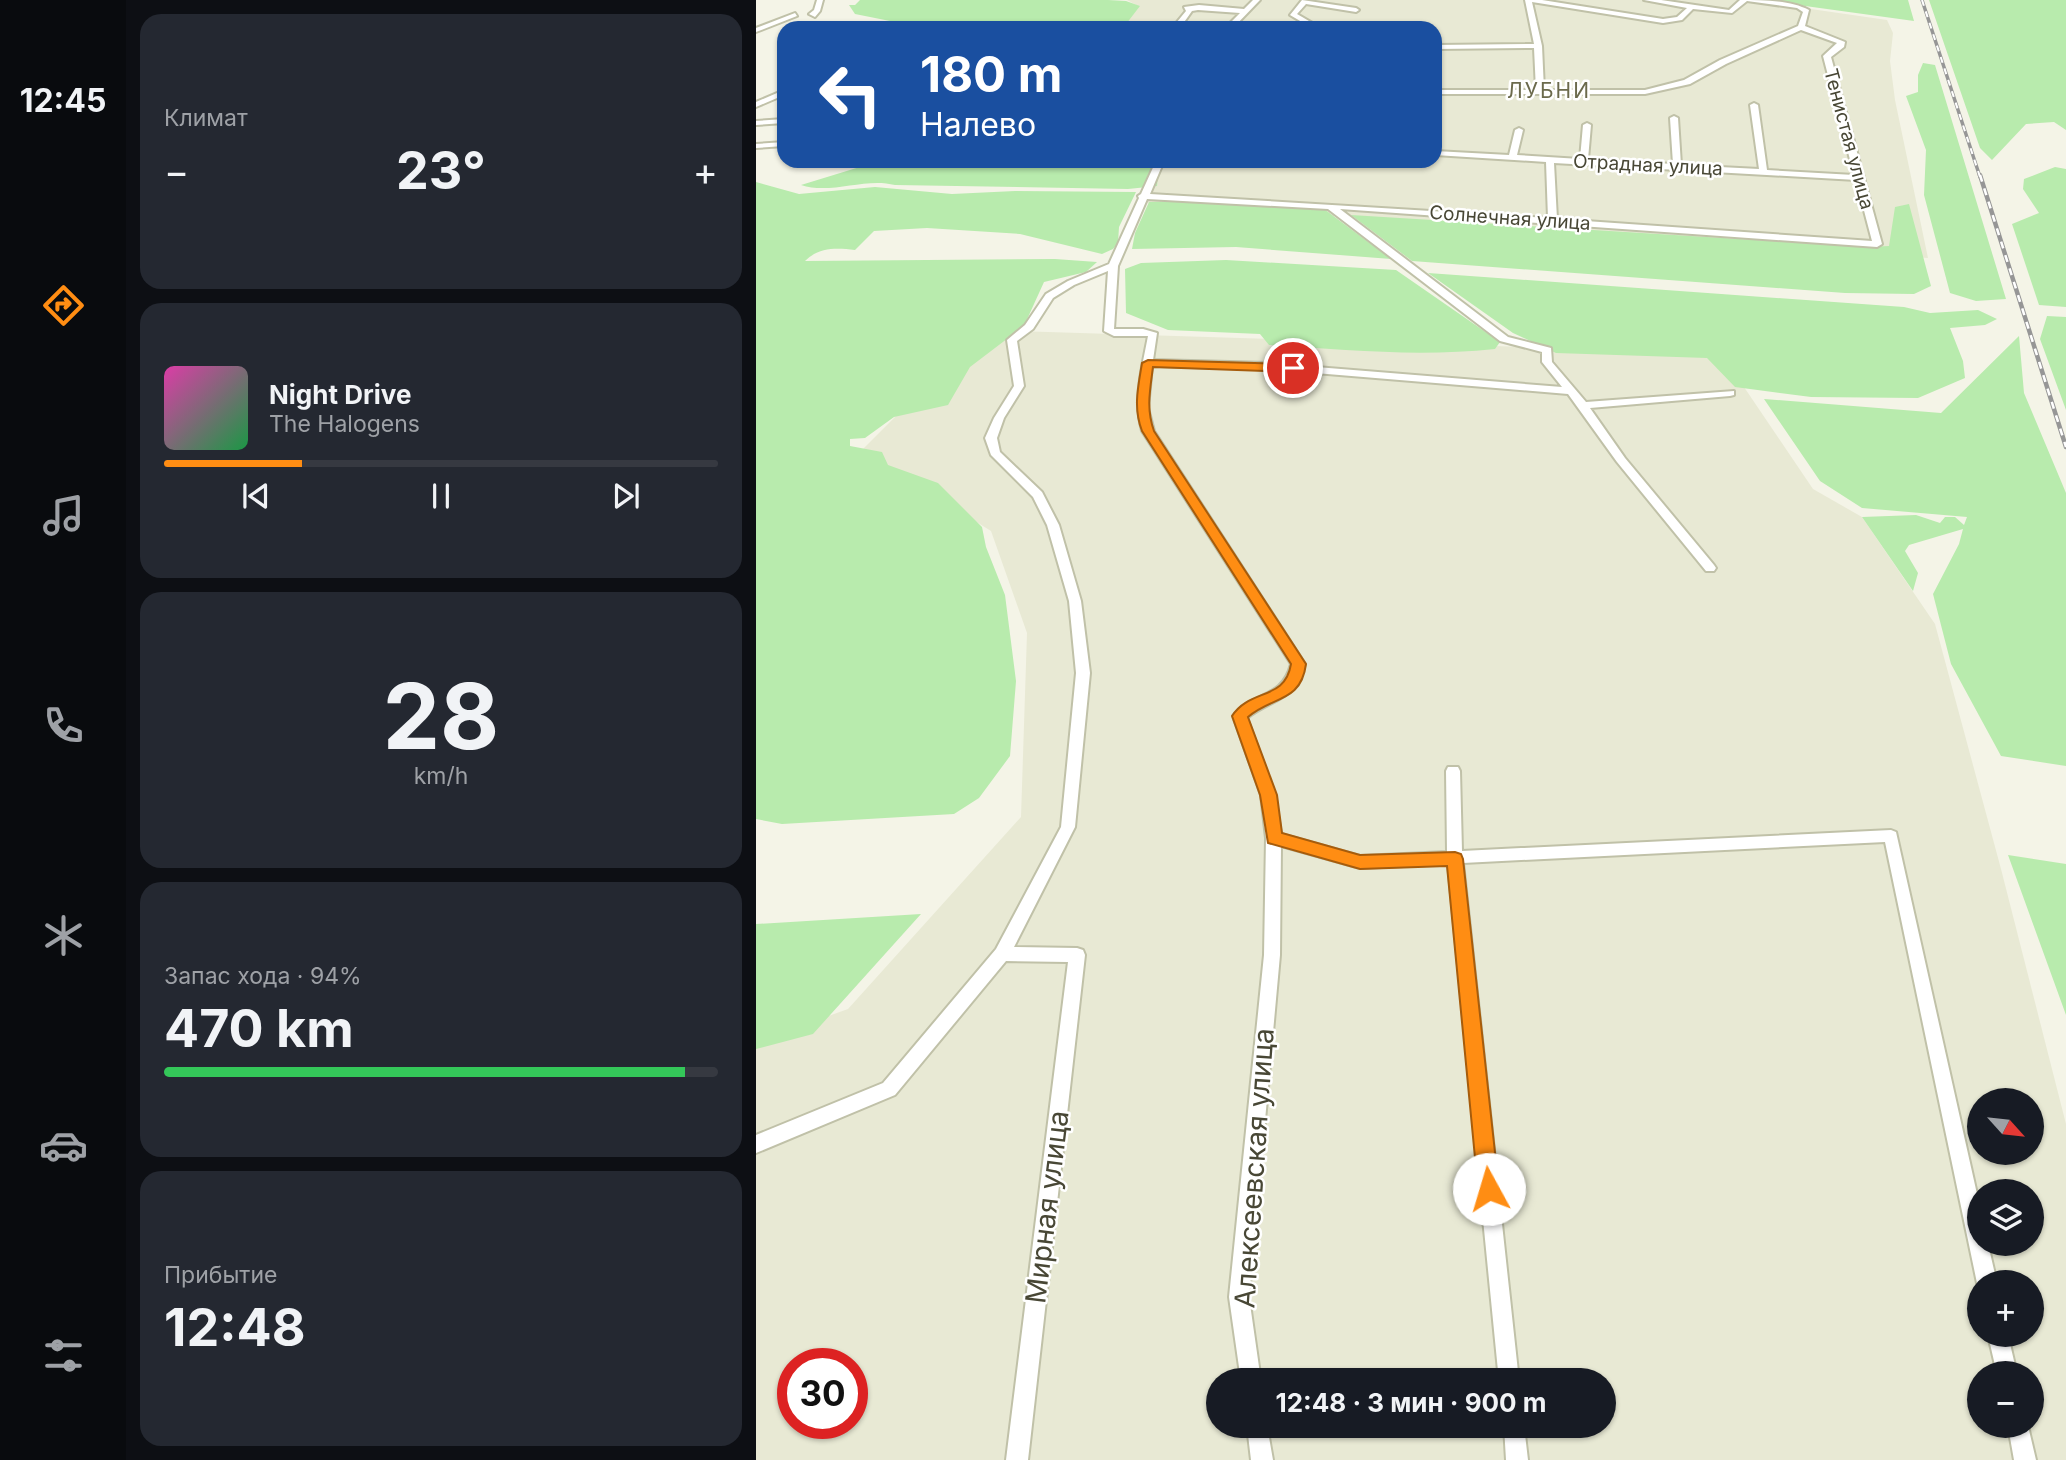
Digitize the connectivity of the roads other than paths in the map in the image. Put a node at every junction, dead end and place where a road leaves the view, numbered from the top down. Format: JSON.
{"nodes":[{"id":1,"x":820,"y":0,"type":"edge"},
{"id":2,"x":1257,"y":0,"type":"edge"},
{"id":3,"x":1529,"y":0,"type":"edge"},
{"id":4,"x":1647,"y":0,"type":"edge"},
{"id":5,"x":1744,"y":0,"type":"edge"},
{"id":6,"x":1750,"y":0,"type":"edge"},
{"id":7,"x":1305,"y":1,"type":"edge"},
{"id":8,"x":1691,"y":7,"type":"junction"},
{"id":9,"x":1356,"y":10,"type":"dead end"},
{"id":10,"x":817,"y":11,"type":"dead end"},
{"id":11,"x":1246,"y":11,"type":"junction"},
{"id":12,"x":795,"y":15,"type":"dead end"},
{"id":13,"x":779,"y":21,"type":"edge"},
{"id":14,"x":1181,"y":21,"type":"edge"},
{"id":15,"x":1236,"y":21,"type":"edge"},
{"id":16,"x":1304,"y":21,"type":"edge"},
{"id":17,"x":777,"y":22,"type":"edge"},
{"id":18,"x":1801,"y":27,"type":"junction"},
{"id":19,"x":756,"y":30,"type":"edge"},
{"id":20,"x":1538,"y":46,"type":"junction"},
{"id":21,"x":1442,"y":47,"type":"edge"},
{"id":22,"x":1442,"y":92,"type":"edge"},
{"id":23,"x":1540,"y":92,"type":"junction"},
{"id":24,"x":777,"y":95,"type":"edge"},
{"id":25,"x":756,"y":105,"type":"edge"},
{"id":26,"x":1754,"y":105,"type":"dead end"},
{"id":27,"x":1674,"y":118,"type":"dead end"},
{"id":28,"x":777,"y":122,"type":"edge"},
{"id":29,"x":756,"y":123,"type":"edge"},
{"id":30,"x":1587,"y":125,"type":"dead end"},
{"id":31,"x":1519,"y":130,"type":"dead end"},
{"id":32,"x":777,"y":144,"type":"edge"},
{"id":33,"x":756,"y":146,"type":"edge"},
{"id":34,"x":1442,"y":153,"type":"edge"},
{"id":35,"x":1512,"y":158,"type":"junction"},
{"id":36,"x":1550,"y":160,"type":"junction"},
{"id":37,"x":1584,"y":162,"type":"junction"},
{"id":38,"x":1677,"y":166,"type":"junction"},
{"id":39,"x":1156,"y":168,"type":"edge"},
{"id":40,"x":1763,"y":171,"type":"junction"},
{"id":41,"x":1861,"y":178,"type":"junction"},
{"id":42,"x":1142,"y":196,"type":"junction"},
{"id":43,"x":1330,"y":206,"type":"junction"},
{"id":44,"x":1553,"y":221,"type":"junction"},
{"id":45,"x":1877,"y":244,"type":"joint"},
{"id":46,"x":1113,"y":266,"type":"junction"},
{"id":47,"x":1148,"y":363,"type":"junction"},
{"id":48,"x":1572,"y":391,"type":"junction"},
{"id":49,"x":1730,"y":393,"type":"dead end"},
{"id":50,"x":1583,"y":405,"type":"junction"},
{"id":51,"x":1710,"y":568,"type":"dead end"},
{"id":52,"x":1453,"y":771,"type":"dead end"},
{"id":53,"x":1274,"y":838,"type":"junction"},
{"id":54,"x":1455,"y":859,"type":"junction"},
{"id":55,"x":1002,"y":954,"type":"junction"},
{"id":56,"x":756,"y":1144,"type":"edge"},
{"id":57,"x":1984,"y":1270,"type":"edge"},
{"id":58,"x":1249,"y":1368,"type":"edge"},
{"id":59,"x":1508,"y":1368,"type":"edge"},
{"id":60,"x":1259,"y":1438,"type":"edge"},
{"id":61,"x":1515,"y":1438,"type":"edge"},
{"id":62,"x":2020,"y":1438,"type":"edge"},
{"id":63,"x":1017,"y":1460,"type":"edge"},
{"id":64,"x":1262,"y":1460,"type":"edge"},
{"id":65,"x":1517,"y":1460,"type":"edge"},
{"id":66,"x":2025,"y":1460,"type":"edge"}],
"edges":[{"from":1,"to":10,"type":"street"},
{"from":2,"to":11,"type":"street"},
{"from":3,"to":8,"type":"street"},
{"from":3,"to":20,"type":"street"},
{"from":4,"to":8,"type":"street"},
{"from":5,"to":8,"type":"street"},
{"from":6,"to":18,"type":"street"},
{"from":7,"to":9,"type":"street"},
{"from":7,"to":16,"type":"street"},
{"from":11,"to":14,"type":"street"},
{"from":11,"to":15,"type":"street"},
{"from":12,"to":13,"type":"street"},
{"from":17,"to":19,"type":"street"},
{"from":18,"to":23,"type":"street"},
{"from":18,"to":41,"type":"street","name":"Тенистая улица"},
{"from":20,"to":21,"type":"street"},
{"from":20,"to":23,"type":"street"},
{"from":22,"to":23,"type":"street"},
{"from":24,"to":25,"type":"street"},
{"from":26,"to":40,"type":"street"},
{"from":27,"to":38,"type":"street"},
{"from":28,"to":29,"type":"street"},
{"from":30,"to":37,"type":"street"},
{"from":31,"to":35,"type":"street"},
{"from":32,"to":33,"type":"street"},
{"from":34,"to":35,"type":"street","name":"Отрадная улица"},
{"from":35,"to":36,"type":"street","name":"Отрадная улица"},
{"from":36,"to":37,"type":"street","name":"Отрадная улица"},
{"from":36,"to":44,"type":"street"},
{"from":37,"to":38,"type":"street","name":"Отрадная улица"},
{"from":38,"to":40,"type":"street","name":"Отрадная улица"},
{"from":39,"to":42,"type":"street"},
{"from":40,"to":41,"type":"street","name":"Отрадная улица"},
{"from":41,"to":45,"type":"street","name":"Тенистая улица"},
{"from":42,"to":43,"type":"street","name":"Солнечная улица"},
{"from":42,"to":46,"type":"street"},
{"from":43,"to":44,"type":"street","name":"Солнечная улица"},
{"from":43,"to":48,"type":"street"},
{"from":44,"to":45,"type":"street","name":"Солнечная улица"},
{"from":46,"to":47,"type":"street"},
{"from":46,"to":55,"type":"street"},
{"from":47,"to":48,"type":"street"},
{"from":47,"to":53,"type":"street","name":"Алексеевская улица"},
{"from":48,"to":50,"type":"street"},
{"from":49,"to":50,"type":"street"},
{"from":50,"to":51,"type":"street"},
{"from":52,"to":54,"type":"street"},
{"from":53,"to":54,"type":"street"},
{"from":53,"to":58,"type":"street","name":"Алексеевская улица"},
{"from":54,"to":57,"type":"street"},
{"from":54,"to":59,"type":"street"},
{"from":55,"to":56,"type":"street"},
{"from":55,"to":63,"type":"street","name":"Мирная улица"},
{"from":60,"to":64,"type":"street"},
{"from":61,"to":65,"type":"street"},
{"from":62,"to":66,"type":"street"}]}
